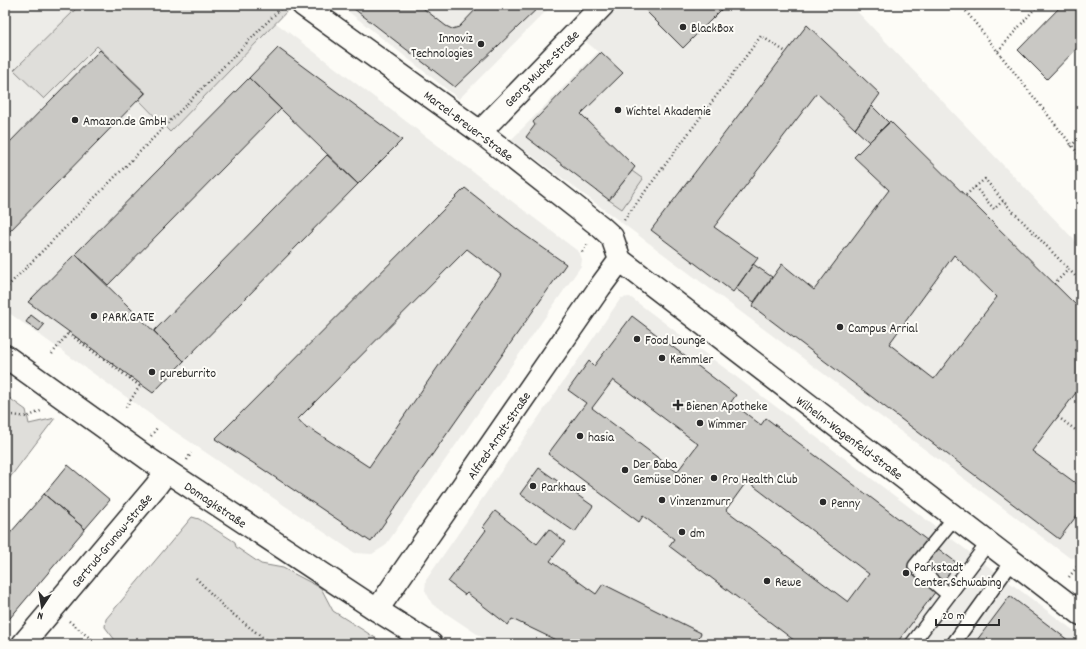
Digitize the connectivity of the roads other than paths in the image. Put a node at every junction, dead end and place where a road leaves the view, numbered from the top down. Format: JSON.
{"nodes":[{"id":1,"x":302,"y":5,"type":"edge"},
{"id":2,"x":603,"y":5,"type":"edge"},
{"id":3,"x":480,"y":132,"type":"junction"},
{"id":4,"x":620,"y":260,"type":"junction"},
{"id":5,"x":5,"y":356,"type":"edge"},
{"id":6,"x":167,"y":471,"type":"junction"},
{"id":7,"x":954,"y":517,"type":"junction"},
{"id":8,"x":988,"y":543,"type":"junction"},
{"id":9,"x":1012,"y":562,"type":"junction"},
{"id":10,"x":949,"y":595,"type":"junction"},
{"id":11,"x":1079,"y":609,"type":"edge"},
{"id":12,"x":377,"y":610,"type":"junction"},
{"id":13,"x":23,"y":644,"type":"edge"},
{"id":14,"x":431,"y":644,"type":"edge"},
{"id":15,"x":912,"y":644,"type":"edge"},
{"id":16,"x":953,"y":644,"type":"edge"}],
"edges":[{"from":1,"to":3,"type":"street","name":"Marcel-Breuer-Straße"},
{"from":2,"to":3,"type":"street","name":"Georg-Muche-Straße"},
{"from":3,"to":4,"type":"street","name":"Marcel-Breuer-Straße"},
{"from":4,"to":7,"type":"street","name":"Wilhelm-Wagenfeld-Straße"},
{"from":4,"to":12,"type":"street","name":"Alfred-Arndt-Straße"},
{"from":5,"to":6,"type":"street","name":"Domagkstraße"},
{"from":6,"to":12,"type":"street","name":"Domagkstraße"},
{"from":6,"to":13,"type":"street","name":"Gertrud-Grunow-Straße"},
{"from":7,"to":8,"type":"street","name":"Wilhelm-Wagenfeld-Straße"},
{"from":7,"to":10,"type":"lane"},
{"from":8,"to":9,"type":"street","name":"Wilhelm-Wagenfeld-Straße"},
{"from":8,"to":10,"type":"lane"},
{"from":9,"to":11,"type":"street","name":"Wilhelm-Wagenfeld-Straße"},
{"from":9,"to":16,"type":"lane"},
{"from":10,"to":15,"type":"lane"},
{"from":12,"to":14,"type":"street","name":"Domagkstraße"}]}
